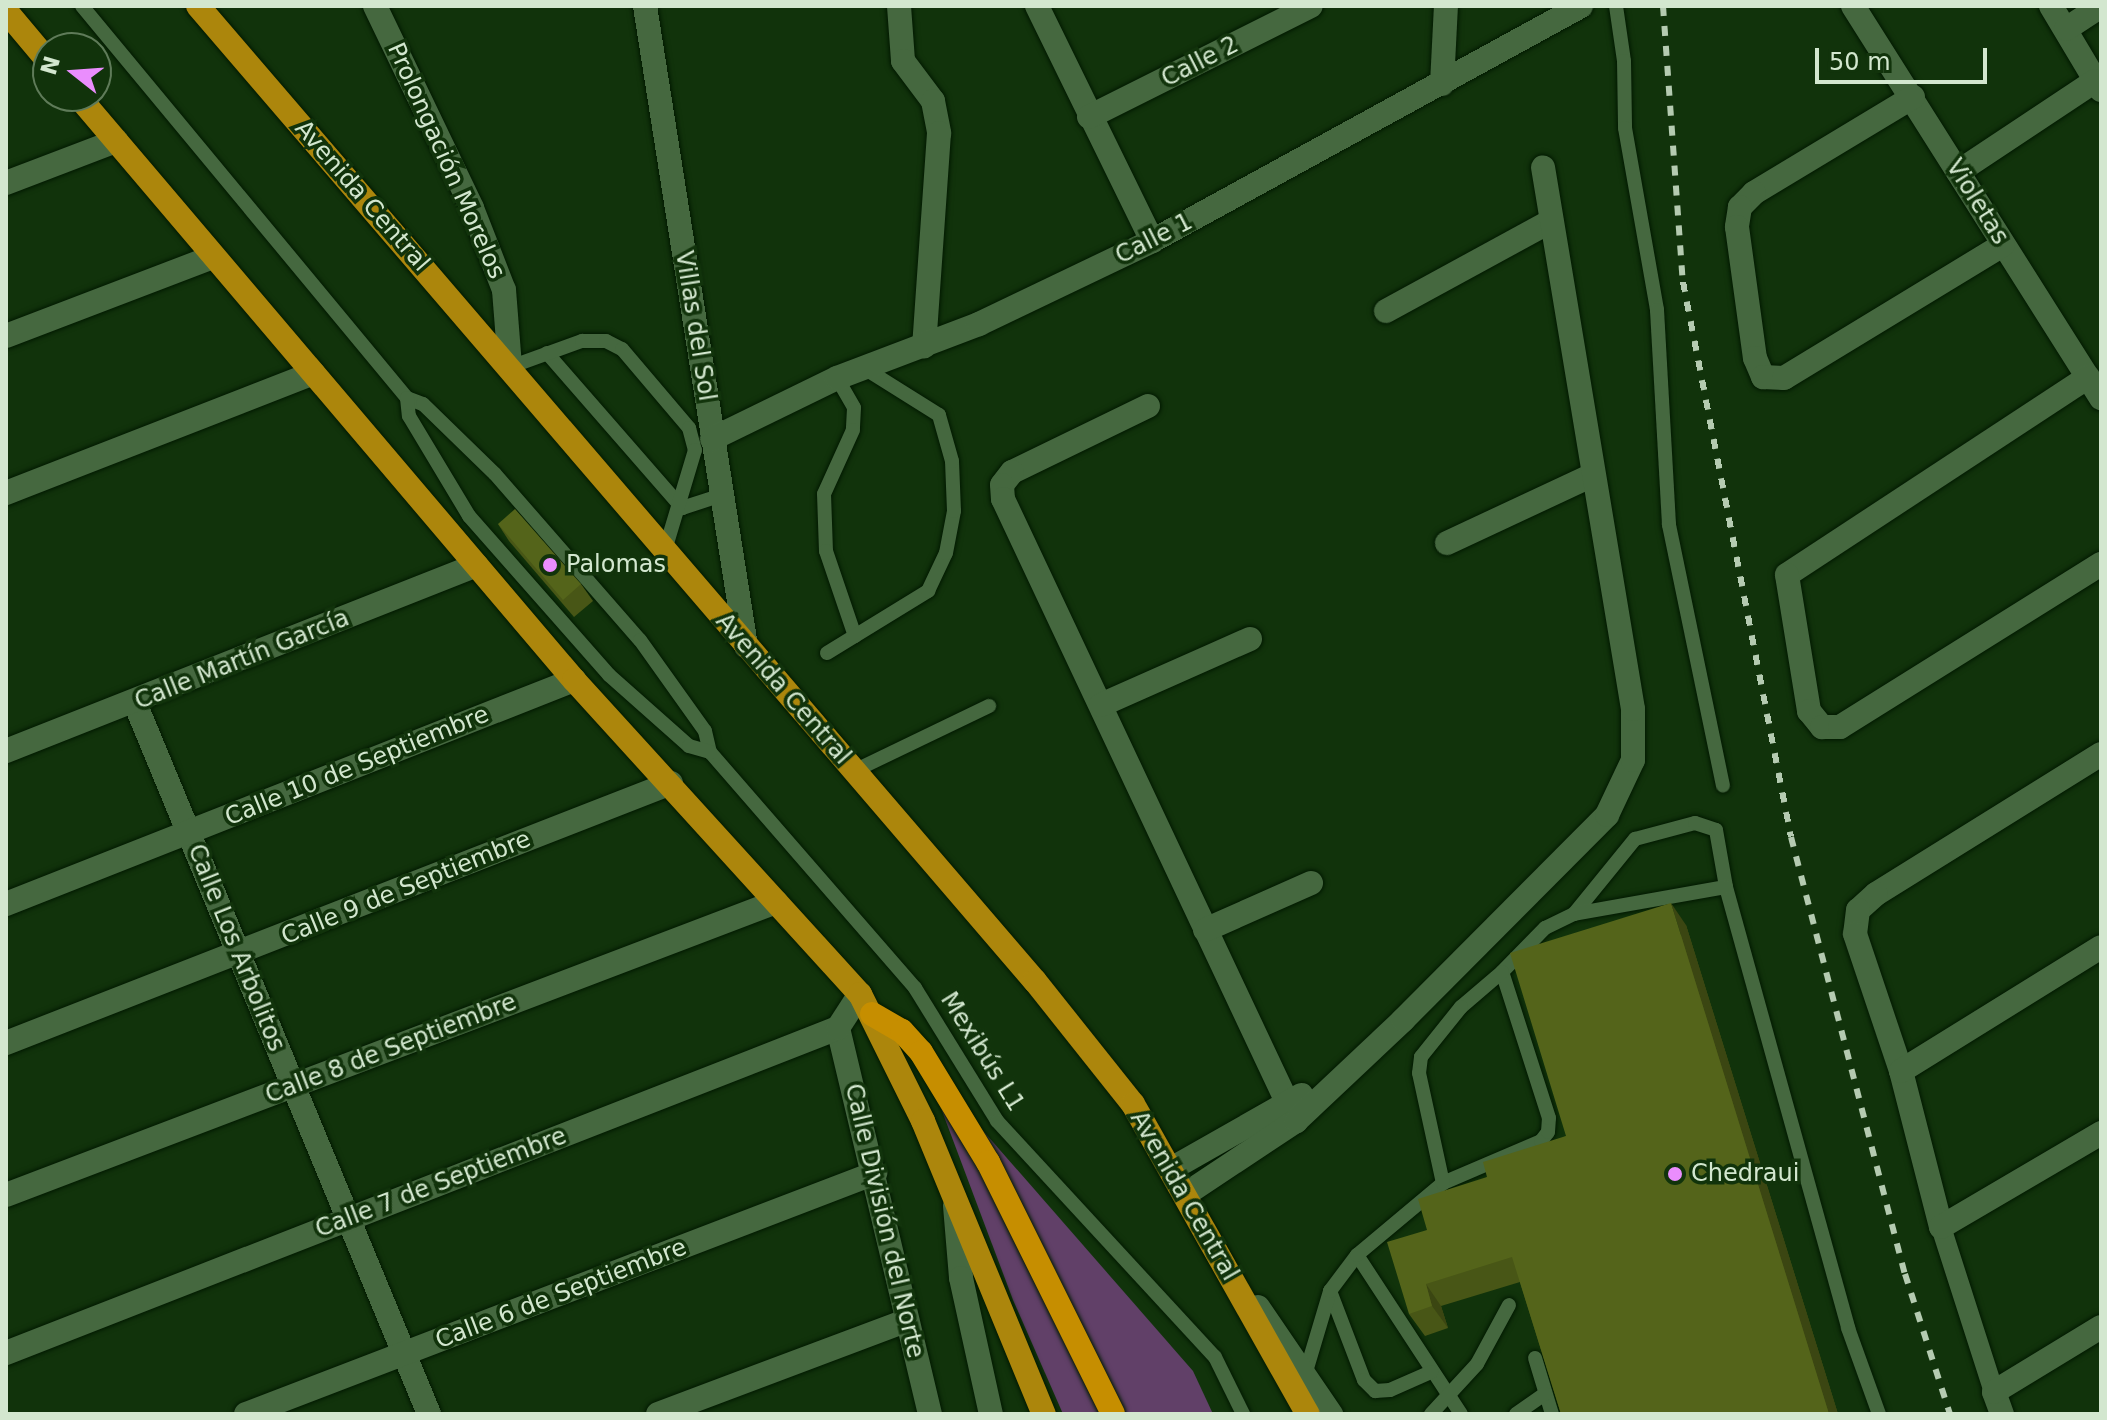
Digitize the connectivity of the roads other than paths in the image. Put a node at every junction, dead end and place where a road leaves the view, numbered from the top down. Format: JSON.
{"nodes":[{"id":1,"x":82,"y":6,"type":"edge"},
{"id":2,"x":375,"y":6,"type":"edge"},
{"id":3,"x":645,"y":6,"type":"edge"},
{"id":4,"x":899,"y":6,"type":"edge"},
{"id":5,"x":1037,"y":6,"type":"edge"},
{"id":6,"x":1311,"y":6,"type":"edge"},
{"id":7,"x":1446,"y":6,"type":"edge"},
{"id":8,"x":1581,"y":6,"type":"edge"},
{"id":9,"x":1616,"y":6,"type":"edge"},
{"id":10,"x":1853,"y":6,"type":"edge"},
{"id":11,"x":2051,"y":6,"type":"edge"},
{"id":12,"x":2101,"y":6,"type":"edge"},
{"id":13,"x":201,"y":7,"type":"edge"},
{"id":14,"x":6,"y":11,"type":"edge"},
{"id":15,"x":2066,"y":29,"type":"junction"},
{"id":16,"x":32,"y":42,"type":"edge"},
{"id":17,"x":1442,"y":84,"type":"junction"},
{"id":18,"x":2098,"y":86,"type":"edge"},
{"id":19,"x":1913,"y":97,"type":"junction"},
{"id":20,"x":92,"y":112,"type":"edge"},
{"id":21,"x":1089,"y":117,"type":"junction"},
{"id":22,"x":116,"y":141,"type":"junction"},
{"id":23,"x":1543,"y":167,"type":"dead end"},
{"id":24,"x":1958,"y":172,"type":"junction"},
{"id":25,"x":6,"y":183,"type":"edge"},
{"id":26,"x":1551,"y":221,"type":"junction"},
{"id":27,"x":1152,"y":241,"type":"junction"},
{"id":28,"x":2003,"y":245,"type":"junction"},
{"id":29,"x":213,"y":257,"type":"junction"},
{"id":30,"x":1386,"y":311,"type":"dead end"},
{"id":31,"x":6,"y":336,"type":"edge"},
{"id":32,"x":924,"y":346,"type":"junction"},
{"id":33,"x":547,"y":353,"type":"junction"},
{"id":34,"x":510,"y":367,"type":"junction"},
{"id":35,"x":864,"y":368,"type":"junction"},
{"id":36,"x":313,"y":373,"type":"junction"},
{"id":37,"x":2088,"y":377,"type":"junction"},
{"id":38,"x":837,"y":378,"type":"junction"},
{"id":39,"x":407,"y":398,"type":"junction"},
{"id":40,"x":2101,"y":398,"type":"edge"},
{"id":41,"x":1148,"y":406,"type":"dead end"},
{"id":42,"x":712,"y":439,"type":"junction"},
{"id":43,"x":1591,"y":476,"type":"junction"},
{"id":44,"x":6,"y":493,"type":"edge"},
{"id":45,"x":720,"y":496,"type":"junction"},
{"id":46,"x":682,"y":508,"type":"junction"},
{"id":47,"x":1447,"y":543,"type":"dead end"},
{"id":48,"x":665,"y":550,"type":"junction"},
{"id":49,"x":2101,"y":564,"type":"edge"},
{"id":50,"x":477,"y":565,"type":"junction"},
{"id":51,"x":855,"y":636,"type":"junction"},
{"id":52,"x":1250,"y":639,"type":"dead end"},
{"id":53,"x":746,"y":646,"type":"junction"},
{"id":54,"x":827,"y":653,"type":"dead end"},
{"id":55,"x":574,"y":680,"type":"junction"},
{"id":56,"x":135,"y":703,"type":"junction"},
{"id":57,"x":1101,"y":705,"type":"junction"},
{"id":58,"x":989,"y":706,"type":"dead end"},
{"id":59,"x":6,"y":751,"type":"edge"},
{"id":60,"x":710,"y":752,"type":"junction"},
{"id":61,"x":2101,"y":754,"type":"edge"},
{"id":62,"x":854,"y":771,"type":"junction"},
{"id":63,"x":671,"y":783,"type":"junction"},
{"id":64,"x":1723,"y":785,"type":"dead end"},
{"id":65,"x":189,"y":833,"type":"junction"},
{"id":66,"x":1311,"y":883,"type":"dead end"},
{"id":67,"x":1726,"y":887,"type":"junction"},
{"id":68,"x":776,"y":902,"type":"junction"},
{"id":69,"x":6,"y":904,"type":"edge"},
{"id":70,"x":1574,"y":914,"type":"junction"},
{"id":71,"x":1205,"y":930,"type":"junction"},
{"id":72,"x":2101,"y":947,"type":"edge"},
{"id":73,"x":239,"y":954,"type":"junction"},
{"id":74,"x":1502,"y":972,"type":"junction"},
{"id":75,"x":866,"y":1004,"type":"junction"},
{"id":76,"x":838,"y":1028,"type":"junction"},
{"id":77,"x":6,"y":1043,"type":"edge"},
{"id":78,"x":1901,"y":1071,"type":"junction"},
{"id":79,"x":294,"y":1087,"type":"junction"},
{"id":80,"x":1291,"y":1110,"type":"junction"},
{"id":81,"x":2101,"y":1133,"type":"edge"},
{"id":82,"x":1171,"y":1169,"type":"junction"},
{"id":83,"x":875,"y":1173,"type":"junction"},
{"id":84,"x":1443,"y":1183,"type":"junction"},
{"id":85,"x":1186,"y":1194,"type":"junction"},
{"id":86,"x":6,"y":1195,"type":"edge"},
{"id":87,"x":955,"y":1206,"type":"junction"},
{"id":88,"x":349,"y":1219,"type":"junction"},
{"id":89,"x":1941,"y":1227,"type":"junction"},
{"id":90,"x":1210,"y":1238,"type":"junction"},
{"id":91,"x":1357,"y":1255,"type":"junction"},
{"id":92,"x":1330,"y":1291,"type":"junction"},
{"id":93,"x":1509,"y":1305,"type":"dead end"},
{"id":94,"x":905,"y":1321,"type":"junction"},
{"id":95,"x":2101,"y":1327,"type":"edge"},
{"id":96,"x":6,"y":1353,"type":"edge"},
{"id":97,"x":404,"y":1354,"type":"junction"},
{"id":98,"x":1535,"y":1358,"type":"edge"},
{"id":99,"x":1431,"y":1372,"type":"junction"},
{"id":100,"x":1305,"y":1375,"type":"junction"},
{"id":101,"x":1545,"y":1394,"type":"junction"},
{"id":102,"x":1449,"y":1401,"type":"junction"},
{"id":103,"x":1998,"y":1403,"type":"edge"},
{"id":104,"x":1111,"y":1411,"type":"edge"},
{"id":105,"x":246,"y":1414,"type":"edge"},
{"id":106,"x":429,"y":1414,"type":"edge"},
{"id":107,"x":658,"y":1414,"type":"edge"},
{"id":108,"x":930,"y":1414,"type":"edge"},
{"id":109,"x":991,"y":1414,"type":"edge"},
{"id":110,"x":1044,"y":1414,"type":"edge"},
{"id":111,"x":1243,"y":1414,"type":"edge"},
{"id":112,"x":1308,"y":1414,"type":"edge"},
{"id":113,"x":1331,"y":1414,"type":"edge"},
{"id":114,"x":1431,"y":1414,"type":"edge"},
{"id":115,"x":1461,"y":1414,"type":"edge"},
{"id":116,"x":1516,"y":1414,"type":"edge"},
{"id":117,"x":1552,"y":1414,"type":"edge"},
{"id":118,"x":1879,"y":1414,"type":"edge"}],
"edges":[{"from":1,"to":39,"type":"lane","name":"Mexibús L1"},
{"from":2,"to":34,"type":"street","name":"Prolongación Morelos"},
{"from":3,"to":42,"type":"street","name":"Villas del Sol"},
{"from":4,"to":32,"type":"street"},
{"from":5,"to":21,"type":"street"},
{"from":6,"to":21,"type":"street","name":"Calle 2"},
{"from":7,"to":17,"type":"street"},
{"from":8,"to":17,"type":"street","name":"Calle 1"},
{"from":9,"to":64,"type":"lane"},
{"from":10,"to":19,"type":"street","name":"Violetas"},
{"from":11,"to":15,"type":"street"},
{"from":12,"to":15,"type":"street"},
{"from":13,"to":34,"type":"highway","name":"Avenida Central"},
{"from":14,"to":16,"type":"highway"},
{"from":15,"to":18,"type":"street"},
{"from":17,"to":27,"type":"street","name":"Calle 1"},
{"from":18,"to":24,"type":"street"},
{"from":19,"to":24,"type":"street","name":"Violetas"},
{"from":19,"to":28,"type":"street"},
{"from":20,"to":22,"type":"highway"},
{"from":21,"to":27,"type":"street"},
{"from":22,"to":25,"type":"street"},
{"from":22,"to":29,"type":"highway"},
{"from":23,"to":26,"type":"street"},
{"from":24,"to":28,"type":"street","name":"Violetas"},
{"from":26,"to":30,"type":"street"},
{"from":26,"to":43,"type":"street"},
{"from":27,"to":32,"type":"street","name":"Calle 1"},
{"from":28,"to":37,"type":"street","name":"Violetas"},
{"from":29,"to":31,"type":"street"},
{"from":29,"to":36,"type":"highway"},
{"from":32,"to":35,"type":"street","name":"Calle 1"},
{"from":33,"to":34,"type":"lane"},
{"from":33,"to":46,"type":"lane"},
{"from":33,"to":46,"type":"lane"},
{"from":34,"to":48,"type":"highway","name":"Avenida Central"},
{"from":35,"to":38,"type":"street","name":"Calle 1"},
{"from":35,"to":51,"type":"lane"},
{"from":36,"to":44,"type":"street"},
{"from":36,"to":50,"type":"highway"},
{"from":37,"to":40,"type":"street","name":"Violetas"},
{"from":37,"to":49,"type":"street"},
{"from":38,"to":42,"type":"street","name":"Calle 1"},
{"from":38,"to":51,"type":"lane"},
{"from":39,"to":60,"type":"lane","name":"Mexibús L1"},
{"from":39,"to":60,"type":"lane","name":"Mexibús L1"},
{"from":41,"to":57,"type":"street"},
{"from":42,"to":45,"type":"street","name":"Villas del Sol"},
{"from":43,"to":47,"type":"street"},
{"from":43,"to":80,"type":"street"},
{"from":45,"to":46,"type":"lane"},
{"from":45,"to":53,"type":"street","name":"Villas del Sol"},
{"from":46,"to":48,"type":"lane"},
{"from":48,"to":53,"type":"highway","name":"Avenida Central"},
{"from":50,"to":55,"type":"highway"},
{"from":50,"to":56,"type":"street","name":"Calle Martín García"},
{"from":51,"to":54,"type":"lane"},
{"from":52,"to":57,"type":"street"},
{"from":53,"to":62,"type":"highway","name":"Avenida Central"},
{"from":55,"to":63,"type":"highway"},
{"from":55,"to":65,"type":"street","name":"Calle 10 de Septiembre"},
{"from":56,"to":59,"type":"street","name":"Calle Martín García"},
{"from":56,"to":65,"type":"street","name":"Calle Los Arbolitos"},
{"from":57,"to":71,"type":"street"},
{"from":58,"to":62,"type":"lane"},
{"from":60,"to":111,"type":"lane","name":"Mexibús L1"},
{"from":61,"to":78,"type":"street"},
{"from":62,"to":82,"type":"highway","name":"Avenida Central"},
{"from":63,"to":68,"type":"highway"},
{"from":63,"to":73,"type":"street","name":"Calle 9 de Septiembre"},
{"from":65,"to":69,"type":"street","name":"Calle 10 de Septiembre"},
{"from":65,"to":73,"type":"street","name":"Calle Los Arbolitos"},
{"from":66,"to":71,"type":"street"},
{"from":67,"to":70,"type":"lane"},
{"from":67,"to":70,"type":"lane"},
{"from":67,"to":118,"type":"lane"},
{"from":68,"to":75,"type":"highway"},
{"from":68,"to":79,"type":"street","name":"Calle 8 de Septiembre"},
{"from":70,"to":74,"type":"lane"},
{"from":71,"to":80,"type":"street"},
{"from":72,"to":78,"type":"street"},
{"from":73,"to":77,"type":"street","name":"Calle 9 de Septiembre"},
{"from":73,"to":79,"type":"street","name":"Calle Los Arbolitos"},
{"from":74,"to":84,"type":"lane"},
{"from":74,"to":84,"type":"lane"},
{"from":75,"to":76,"type":"street"},
{"from":75,"to":87,"type":"highway"},
{"from":75,"to":104,"type":"highway"},
{"from":76,"to":83,"type":"street","name":"Calle División del Norte"},
{"from":76,"to":88,"type":"street","name":"Calle 7 de Septiembre"},
{"from":78,"to":89,"type":"street"},
{"from":79,"to":86,"type":"street","name":"Calle 8 de Septiembre"},
{"from":79,"to":88,"type":"street","name":"Calle Los Arbolitos"},
{"from":80,"to":82,"type":"street"},
{"from":80,"to":85,"type":"street"},
{"from":81,"to":89,"type":"street"},
{"from":82,"to":85,"type":"highway","name":"Avenida Central"},
{"from":83,"to":94,"type":"street","name":"Calle División del Norte"},
{"from":83,"to":97,"type":"street","name":"Calle 6 de Septiembre"},
{"from":84,"to":91,"type":"lane"},
{"from":85,"to":90,"type":"highway","name":"Avenida Central"},
{"from":87,"to":109,"type":"street"},
{"from":87,"to":110,"type":"highway"},
{"from":88,"to":96,"type":"street","name":"Calle 7 de Septiembre"},
{"from":88,"to":97,"type":"street","name":"Calle Los Arbolitos"},
{"from":89,"to":103,"type":"street"},
{"from":90,"to":100,"type":"street"},
{"from":90,"to":112,"type":"highway","name":"Avenida Central"},
{"from":91,"to":92,"type":"lane"},
{"from":91,"to":99,"type":"lane"},
{"from":92,"to":99,"type":"lane"},
{"from":92,"to":100,"type":"lane"},
{"from":93,"to":102,"type":"lane"},
{"from":94,"to":107,"type":"street"},
{"from":94,"to":108,"type":"street","name":"Calle División del Norte"},
{"from":95,"to":103,"type":"street"},
{"from":97,"to":105,"type":"street","name":"Calle 6 de Septiembre"},
{"from":97,"to":106,"type":"street","name":"Calle Los Arbolitos"},
{"from":98,"to":101,"type":"lane"},
{"from":99,"to":102,"type":"lane"},
{"from":100,"to":113,"type":"street"},
{"from":101,"to":116,"type":"lane"},
{"from":101,"to":117,"type":"lane"},
{"from":102,"to":114,"type":"lane"},
{"from":102,"to":115,"type":"lane"}]}
